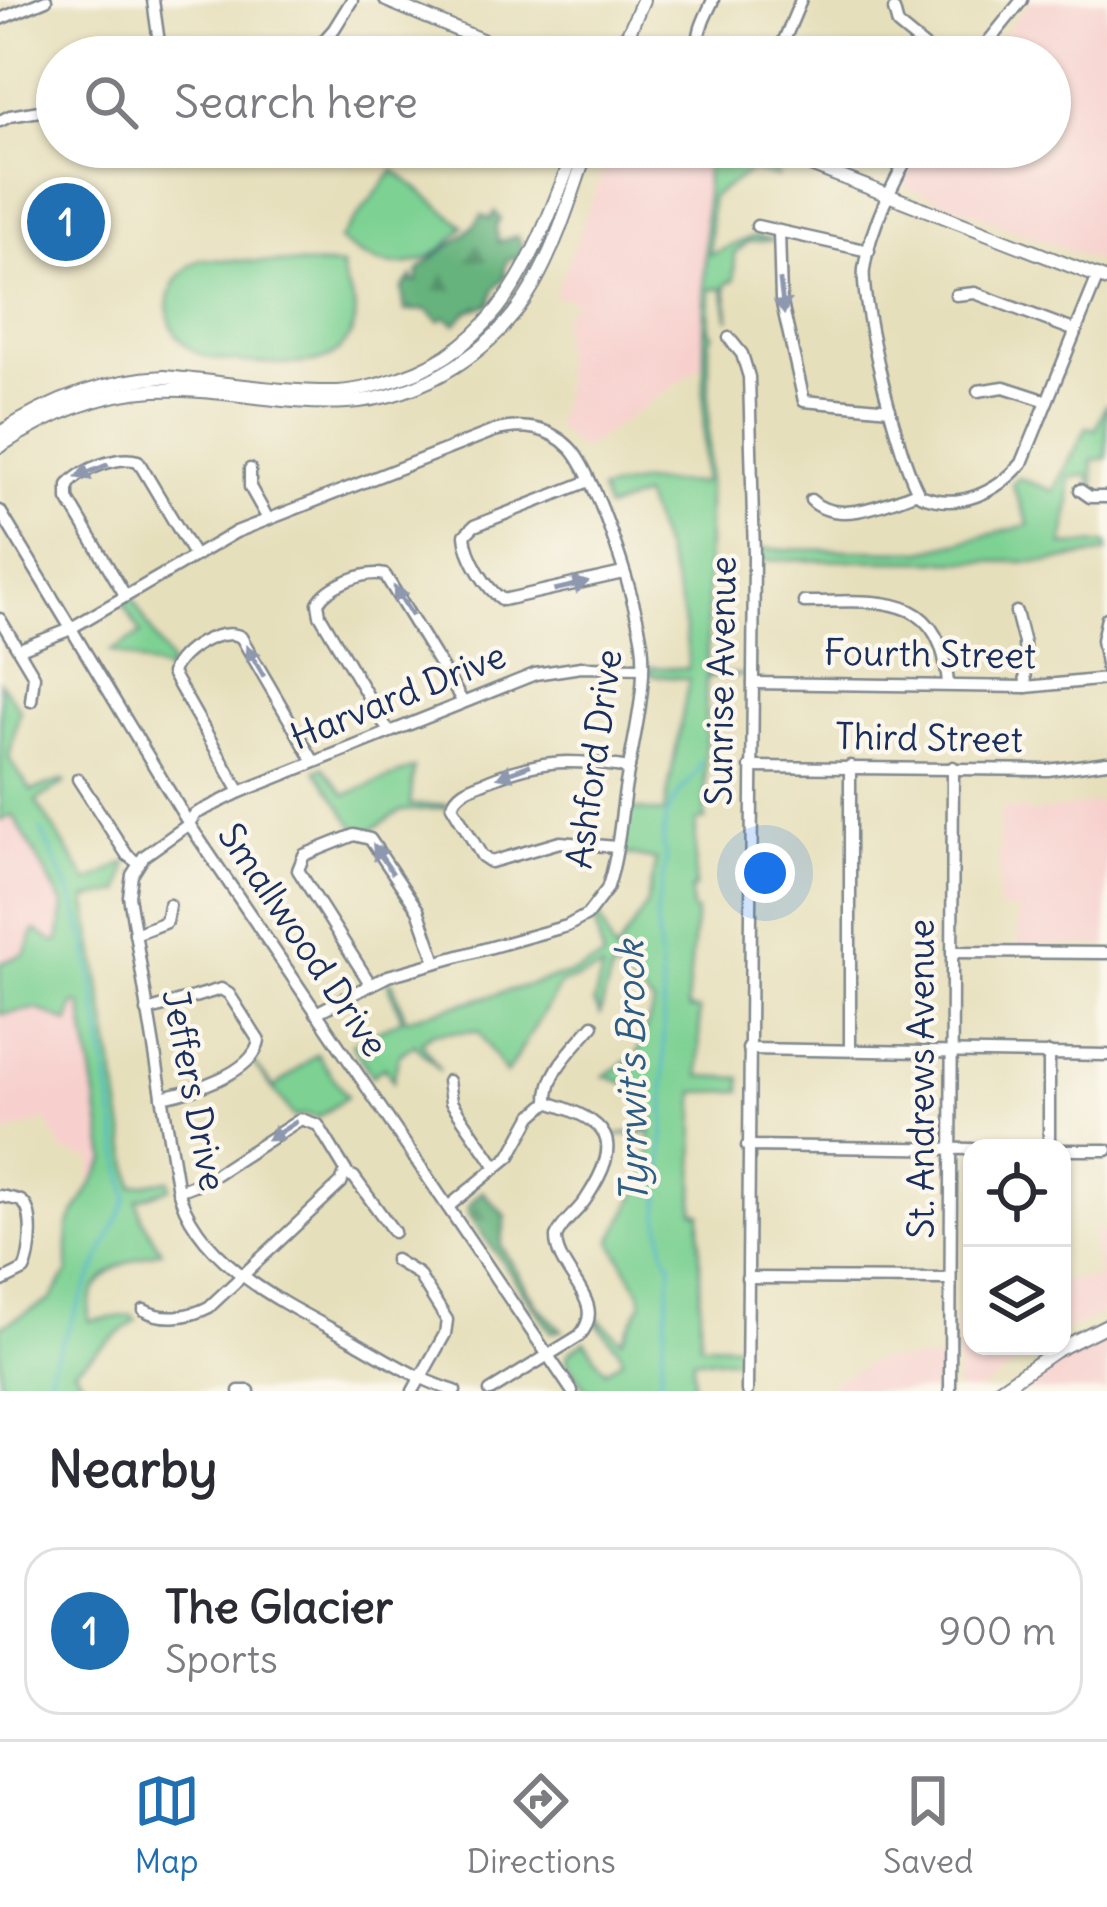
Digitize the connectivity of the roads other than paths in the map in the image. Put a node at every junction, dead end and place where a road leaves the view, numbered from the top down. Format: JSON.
{"nodes":[{"id":1,"x":46,"y":0,"type":"edge"},
{"id":2,"x":153,"y":0,"type":"edge"},
{"id":3,"x":352,"y":0,"type":"edge"},
{"id":4,"x":386,"y":0,"type":"edge"},
{"id":5,"x":643,"y":0,"type":"edge"},
{"id":6,"x":713,"y":0,"type":"edge"},
{"id":7,"x":801,"y":0,"type":"edge"},
{"id":8,"x":1014,"y":3,"type":"edge"},
{"id":9,"x":894,"y":10,"type":"dead end"},
{"id":10,"x":0,"y":19,"type":"edge"},
{"id":11,"x":629,"y":33,"type":"junction"},
{"id":12,"x":158,"y":36,"type":"edge"},
{"id":13,"x":328,"y":36,"type":"edge"},
{"id":14,"x":472,"y":36,"type":"edge"},
{"id":15,"x":625,"y":36,"type":"edge"},
{"id":16,"x":628,"y":36,"type":"edge"},
{"id":17,"x":629,"y":36,"type":"edge"},
{"id":18,"x":698,"y":36,"type":"edge"},
{"id":19,"x":785,"y":36,"type":"edge"},
{"id":20,"x":911,"y":36,"type":"edge"},
{"id":21,"x":991,"y":36,"type":"edge"},
{"id":22,"x":36,"y":113,"type":"edge"},
{"id":23,"x":0,"y":121,"type":"edge"},
{"id":24,"x":568,"y":168,"type":"edge"},
{"id":25,"x":581,"y":168,"type":"edge"},
{"id":26,"x":820,"y":168,"type":"edge"},
{"id":27,"x":902,"y":168,"type":"edge"},
{"id":28,"x":889,"y":194,"type":"junction"},
{"id":29,"x":757,"y":226,"type":"dead end"},
{"id":30,"x":779,"y":231,"type":"junction"},
{"id":31,"x":869,"y":251,"type":"junction"},
{"id":32,"x":1102,"y":278,"type":"edge"},
{"id":33,"x":956,"y":296,"type":"dead end"},
{"id":34,"x":1076,"y":331,"type":"junction"},
{"id":35,"x":729,"y":338,"type":"dead end"},
{"id":36,"x":978,"y":391,"type":"dead end"},
{"id":37,"x":1047,"y":401,"type":"junction"},
{"id":38,"x":890,"y":409,"type":"junction"},
{"id":39,"x":6,"y":432,"type":"edge"},
{"id":40,"x":0,"y":446,"type":"edge"},
{"id":41,"x":0,"y":457,"type":"edge"},
{"id":42,"x":250,"y":469,"type":"dead end"},
{"id":43,"x":589,"y":481,"type":"junction"},
{"id":44,"x":1080,"y":490,"type":"dead end"},
{"id":45,"x":917,"y":492,"type":"junction"},
{"id":46,"x":1107,"y":497,"type":"edge"},
{"id":47,"x":811,"y":500,"type":"dead end"},
{"id":48,"x":0,"y":512,"type":"edge"},
{"id":49,"x":268,"y":519,"type":"junction"},
{"id":50,"x":194,"y":555,"type":"junction"},
{"id":51,"x":623,"y":573,"type":"junction"},
{"id":52,"x":125,"y":596,"type":"junction"},
{"id":53,"x":803,"y":602,"type":"dead end"},
{"id":54,"x":1016,"y":612,"type":"dead end"},
{"id":55,"x":1107,"y":618,"type":"edge"},
{"id":56,"x":0,"y":619,"type":"edge"},
{"id":57,"x":71,"y":628,"type":"junction"},
{"id":58,"x":20,"y":649,"type":"junction"},
{"id":59,"x":643,"y":668,"type":"junction"},
{"id":60,"x":1107,"y":674,"type":"edge"},
{"id":61,"x":753,"y":683,"type":"junction"},
{"id":62,"x":948,"y":683,"type":"junction"},
{"id":63,"x":1026,"y":687,"type":"junction"},
{"id":64,"x":31,"y":701,"type":"dead end"},
{"id":65,"x":463,"y":702,"type":"junction"},
{"id":66,"x":389,"y":732,"type":"junction"},
{"id":67,"x":314,"y":761,"type":"junction"},
{"id":68,"x":1107,"y":762,"type":"edge"},
{"id":69,"x":750,"y":766,"type":"junction"},
{"id":70,"x":850,"y":766,"type":"junction"},
{"id":71,"x":953,"y":766,"type":"junction"},
{"id":72,"x":628,"y":768,"type":"junction"},
{"id":73,"x":78,"y":779,"type":"dead end"},
{"id":74,"x":240,"y":792,"type":"junction"},
{"id":75,"x":189,"y":824,"type":"junction"},
{"id":76,"x":616,"y":847,"type":"junction"},
{"id":77,"x":138,"y":863,"type":"junction"},
{"id":78,"x":170,"y":905,"type":"dead end"},
{"id":79,"x":135,"y":934,"type":"junction"},
{"id":80,"x":952,"y":952,"type":"junction"},
{"id":81,"x":1107,"y":953,"type":"edge"},
{"id":82,"x":436,"y":962,"type":"junction"},
{"id":83,"x":369,"y":982,"type":"junction"},
{"id":84,"x":147,"y":1011,"type":"junction"},
{"id":85,"x":316,"y":1013,"type":"junction"},
{"id":86,"x":593,"y":1025,"type":"dead end"},
{"id":87,"x":748,"y":1049,"type":"junction"},
{"id":88,"x":850,"y":1050,"type":"junction"},
{"id":89,"x":951,"y":1052,"type":"junction"},
{"id":90,"x":1049,"y":1053,"type":"junction"},
{"id":91,"x":1107,"y":1055,"type":"edge"},
{"id":92,"x":448,"y":1081,"type":"dead end"},
{"id":93,"x":162,"y":1096,"type":"junction"},
{"id":94,"x":548,"y":1102,"type":"junction"},
{"id":95,"x":1048,"y":1139,"type":"edge"},
{"id":96,"x":748,"y":1146,"type":"junction"},
{"id":97,"x":951,"y":1149,"type":"junction"},
{"id":98,"x":963,"y":1149,"type":"edge"},
{"id":99,"x":1071,"y":1150,"type":"edge"},
{"id":100,"x":1107,"y":1150,"type":"edge"},
{"id":101,"x":496,"y":1167,"type":"junction"},
{"id":102,"x":346,"y":1174,"type":"junction"},
{"id":103,"x":178,"y":1191,"type":"junction"},
{"id":104,"x":0,"y":1196,"type":"edge"},
{"id":105,"x":448,"y":1207,"type":"junction"},
{"id":106,"x":394,"y":1232,"type":"dead end"},
{"id":107,"x":394,"y":1260,"type":"dead end"},
{"id":108,"x":244,"y":1275,"type":"junction"},
{"id":109,"x":747,"y":1278,"type":"junction"},
{"id":110,"x":950,"y":1279,"type":"junction"},
{"id":111,"x":0,"y":1282,"type":"edge"},
{"id":112,"x":144,"y":1310,"type":"dead end"},
{"id":113,"x":1107,"y":1324,"type":"edge"},
{"id":114,"x":1071,"y":1340,"type":"edge"},
{"id":115,"x":1045,"y":1355,"type":"edge"},
{"id":116,"x":549,"y":1356,"type":"junction"},
{"id":117,"x":420,"y":1378,"type":"junction"},
{"id":118,"x":496,"y":1390,"type":"edge"},
{"id":119,"x":239,"y":1391,"type":"edge"},
{"id":120,"x":249,"y":1391,"type":"edge"},
{"id":121,"x":413,"y":1391,"type":"edge"},
{"id":122,"x":454,"y":1391,"type":"edge"},
{"id":123,"x":572,"y":1391,"type":"edge"},
{"id":124,"x":746,"y":1391,"type":"edge"},
{"id":125,"x":950,"y":1391,"type":"edge"},
{"id":126,"x":997,"y":1391,"type":"edge"}],
"edges":[{"from":1,"to":10,"type":"street"},
{"from":2,"to":12,"type":"street"},
{"from":3,"to":13,"type":"street"},
{"from":4,"to":14,"type":"main road"},
{"from":5,"to":11,"type":"main road"},
{"from":6,"to":18,"type":"street"},
{"from":7,"to":19,"type":"street"},
{"from":8,"to":21,"type":"street"},
{"from":9,"to":20,"type":"street"},
{"from":11,"to":15,"type":"main road"},
{"from":11,"to":16,"type":"main road"},
{"from":11,"to":17,"type":"main road"},
{"from":22,"to":23,"type":"street"},
{"from":24,"to":39,"type":"main road"},
{"from":25,"to":39,"type":"main road"},
{"from":26,"to":28,"type":"main road"},
{"from":27,"to":28,"type":"street"},
{"from":28,"to":31,"type":"street"},
{"from":28,"to":32,"type":"main road"},
{"from":29,"to":30,"type":"street"},
{"from":30,"to":31,"type":"street"},
{"from":30,"to":38,"type":"street","one_way":true},
{"from":31,"to":38,"type":"street"},
{"from":32,"to":34,"type":"street"},
{"from":33,"to":34,"type":"street"},
{"from":34,"to":37,"type":"street"},
{"from":35,"to":61,"type":"street","name":"Sunrise Avenue"},
{"from":36,"to":37,"type":"street"},
{"from":37,"to":45,"type":"street"},
{"from":38,"to":45,"type":"street"},
{"from":39,"to":40,"type":"main road"},
{"from":39,"to":41,"type":"main road"},
{"from":42,"to":49,"type":"street"},
{"from":43,"to":49,"type":"street","name":"Ashford Drive"},
{"from":43,"to":51,"type":"street","name":"Ashford Drive"},
{"from":43,"to":51,"type":"street","one_way":true},
{"from":44,"to":46,"type":"street"},
{"from":45,"to":47,"type":"street"},
{"from":48,"to":57,"type":"street","name":"Smallwood Drive"},
{"from":49,"to":50,"type":"street","name":"Ashford Drive"},
{"from":50,"to":52,"type":"street","name":"Ashford Drive"},
{"from":50,"to":52,"type":"street","one_way":true},
{"from":51,"to":59,"type":"street","name":"Ashford Drive"},
{"from":52,"to":57,"type":"street","name":"Ashford Drive"},
{"from":53,"to":62,"type":"street"},
{"from":54,"to":63,"type":"street"},
{"from":55,"to":60,"type":"street"},
{"from":56,"to":58,"type":"street"},
{"from":57,"to":58,"type":"street","name":"Ashford Drive"},
{"from":57,"to":75,"type":"street","name":"Smallwood Drive"},
{"from":58,"to":64,"type":"street"},
{"from":59,"to":65,"type":"street","name":"Harvard Drive"},
{"from":59,"to":72,"type":"street","name":"Ashford Drive"},
{"from":60,"to":63,"type":"street","name":"Fourth Street"},
{"from":61,"to":62,"type":"street","name":"Fourth Street"},
{"from":61,"to":69,"type":"street","name":"Sunrise Avenue"},
{"from":62,"to":63,"type":"street","name":"Fourth Street"},
{"from":65,"to":66,"type":"street","name":"Harvard Drive"},
{"from":65,"to":66,"type":"street","one_way":true},
{"from":66,"to":67,"type":"street","name":"Harvard Drive"},
{"from":67,"to":74,"type":"street","name":"Harvard Drive"},
{"from":67,"to":74,"type":"street","one_way":true},
{"from":68,"to":71,"type":"street","name":"Third Street"},
{"from":69,"to":70,"type":"street","name":"Third Street"},
{"from":69,"to":87,"type":"street","name":"Sunrise Avenue"},
{"from":70,"to":71,"type":"street","name":"Third Street"},
{"from":70,"to":88,"type":"street"},
{"from":71,"to":80,"type":"street","name":"St. Andrews Avenue"},
{"from":72,"to":76,"type":"street","name":"Ashford Drive"},
{"from":72,"to":76,"type":"street","one_way":true},
{"from":73,"to":77,"type":"street"},
{"from":74,"to":75,"type":"street","name":"Harvard Drive"},
{"from":75,"to":77,"type":"street"},
{"from":75,"to":85,"type":"street","name":"Smallwood Drive"},
{"from":76,"to":82,"type":"street","name":"Ashford Drive"},
{"from":77,"to":79,"type":"street","name":"Jeffers Drive"},
{"from":78,"to":79,"type":"street"},
{"from":79,"to":84,"type":"street","name":"Jeffers Drive"},
{"from":80,"to":81,"type":"street"},
{"from":80,"to":89,"type":"street","name":"St. Andrews Avenue"},
{"from":82,"to":83,"type":"street","name":"Ashford Drive"},
{"from":82,"to":83,"type":"street","one_way":true},
{"from":83,"to":85,"type":"street","name":"Ashford Drive"},
{"from":84,"to":93,"type":"street","name":"Jeffers Drive"},
{"from":84,"to":93,"type":"street"},
{"from":85,"to":105,"type":"street","name":"Smallwood Drive"},
{"from":86,"to":94,"type":"street"},
{"from":87,"to":88,"type":"street"},
{"from":87,"to":96,"type":"street","name":"Sunrise Avenue"},
{"from":88,"to":89,"type":"street"},
{"from":89,"to":90,"type":"street"},
{"from":89,"to":97,"type":"street","name":"St. Andrews Avenue"},
{"from":90,"to":91,"type":"street"},
{"from":90,"to":95,"type":"street"},
{"from":92,"to":101,"type":"street"},
{"from":93,"to":103,"type":"street","name":"Jeffers Drive"},
{"from":94,"to":101,"type":"street"},
{"from":94,"to":116,"type":"street"},
{"from":96,"to":97,"type":"street"},
{"from":96,"to":109,"type":"street","name":"Sunrise Avenue"},
{"from":97,"to":98,"type":"street"},
{"from":97,"to":110,"type":"street","name":"St. Andrews Avenue"},
{"from":99,"to":100,"type":"street"},
{"from":101,"to":105,"type":"street"},
{"from":102,"to":103,"type":"street","one_way":true},
{"from":102,"to":106,"type":"street"},
{"from":102,"to":108,"type":"street"},
{"from":103,"to":108,"type":"street","name":"Jeffers Drive"},
{"from":104,"to":111,"type":"street"},
{"from":105,"to":116,"type":"street","name":"Smallwood Drive"},
{"from":107,"to":117,"type":"street"},
{"from":108,"to":112,"type":"street"},
{"from":108,"to":117,"type":"street","name":"Jeffers Drive"},
{"from":109,"to":110,"type":"street"},
{"from":109,"to":124,"type":"street","name":"Sunrise Avenue"},
{"from":110,"to":125,"type":"street","name":"St. Andrews Avenue"},
{"from":113,"to":114,"type":"main road"},
{"from":115,"to":126,"type":"main road"},
{"from":116,"to":118,"type":"street"},
{"from":116,"to":123,"type":"street","name":"Smallwood Drive"},
{"from":117,"to":121,"type":"street"},
{"from":117,"to":122,"type":"street","name":"Jeffers Drive"},
{"from":119,"to":120,"type":"street"}]}
